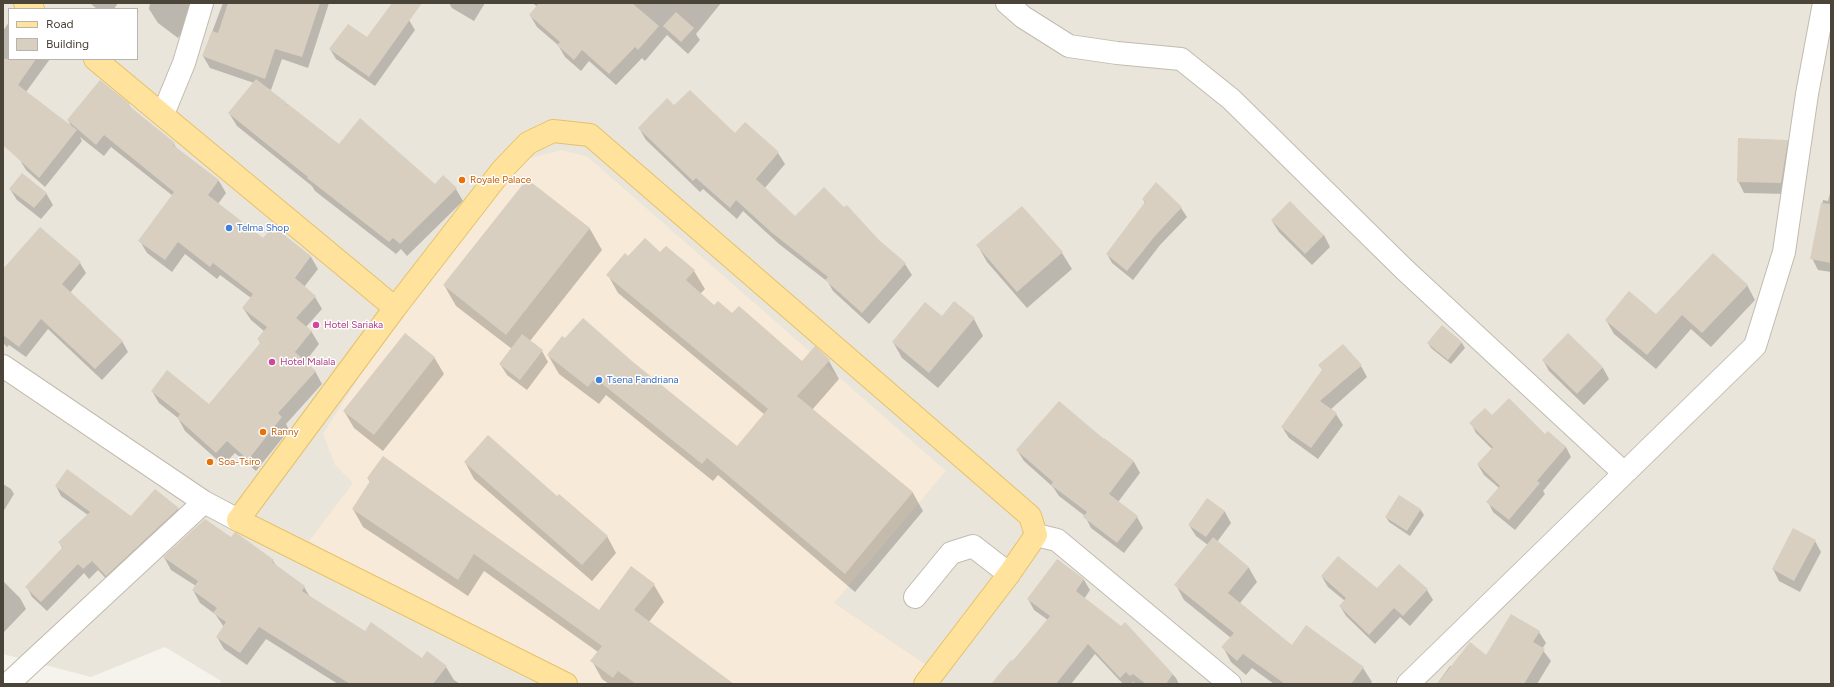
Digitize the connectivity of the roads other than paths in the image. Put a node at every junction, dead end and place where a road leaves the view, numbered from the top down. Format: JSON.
{"nodes":[{"id":1,"x":202,"y":3,"type":"edge"},
{"id":2,"x":1007,"y":3,"type":"edge"},
{"id":3,"x":1824,"y":3,"type":"edge"},
{"id":4,"x":96,"y":60,"type":"edge"},
{"id":5,"x":163,"y":114,"type":"junction"},
{"id":6,"x":395,"y":308,"type":"junction"},
{"id":7,"x":3,"y":366,"type":"edge"},
{"id":8,"x":1624,"y":473,"type":"junction"},
{"id":9,"x":204,"y":502,"type":"junction"},
{"id":10,"x":238,"y":520,"type":"junction"},
{"id":11,"x":1036,"y":535,"type":"junction"},
{"id":12,"x":1009,"y":574,"type":"junction"},
{"id":13,"x":915,"y":597,"type":"dead end"},
{"id":14,"x":8,"y":684,"type":"edge"},
{"id":15,"x":566,"y":684,"type":"edge"},
{"id":16,"x":925,"y":684,"type":"edge"},
{"id":17,"x":1230,"y":684,"type":"edge"},
{"id":18,"x":1408,"y":684,"type":"edge"}],
"edges":[{"from":1,"to":5,"type":"street"},
{"from":2,"to":8,"type":"street"},
{"from":3,"to":8,"type":"street"},
{"from":4,"to":5,"type":"main road"},
{"from":5,"to":6,"type":"main road"},
{"from":6,"to":10,"type":"main road"},
{"from":6,"to":11,"type":"main road"},
{"from":7,"to":9,"type":"street"},
{"from":8,"to":18,"type":"street"},
{"from":9,"to":10,"type":"street"},
{"from":9,"to":14,"type":"street"},
{"from":10,"to":15,"type":"main road"},
{"from":11,"to":12,"type":"main road"},
{"from":11,"to":17,"type":"street"},
{"from":12,"to":13,"type":"street"},
{"from":12,"to":16,"type":"main road"}]}
